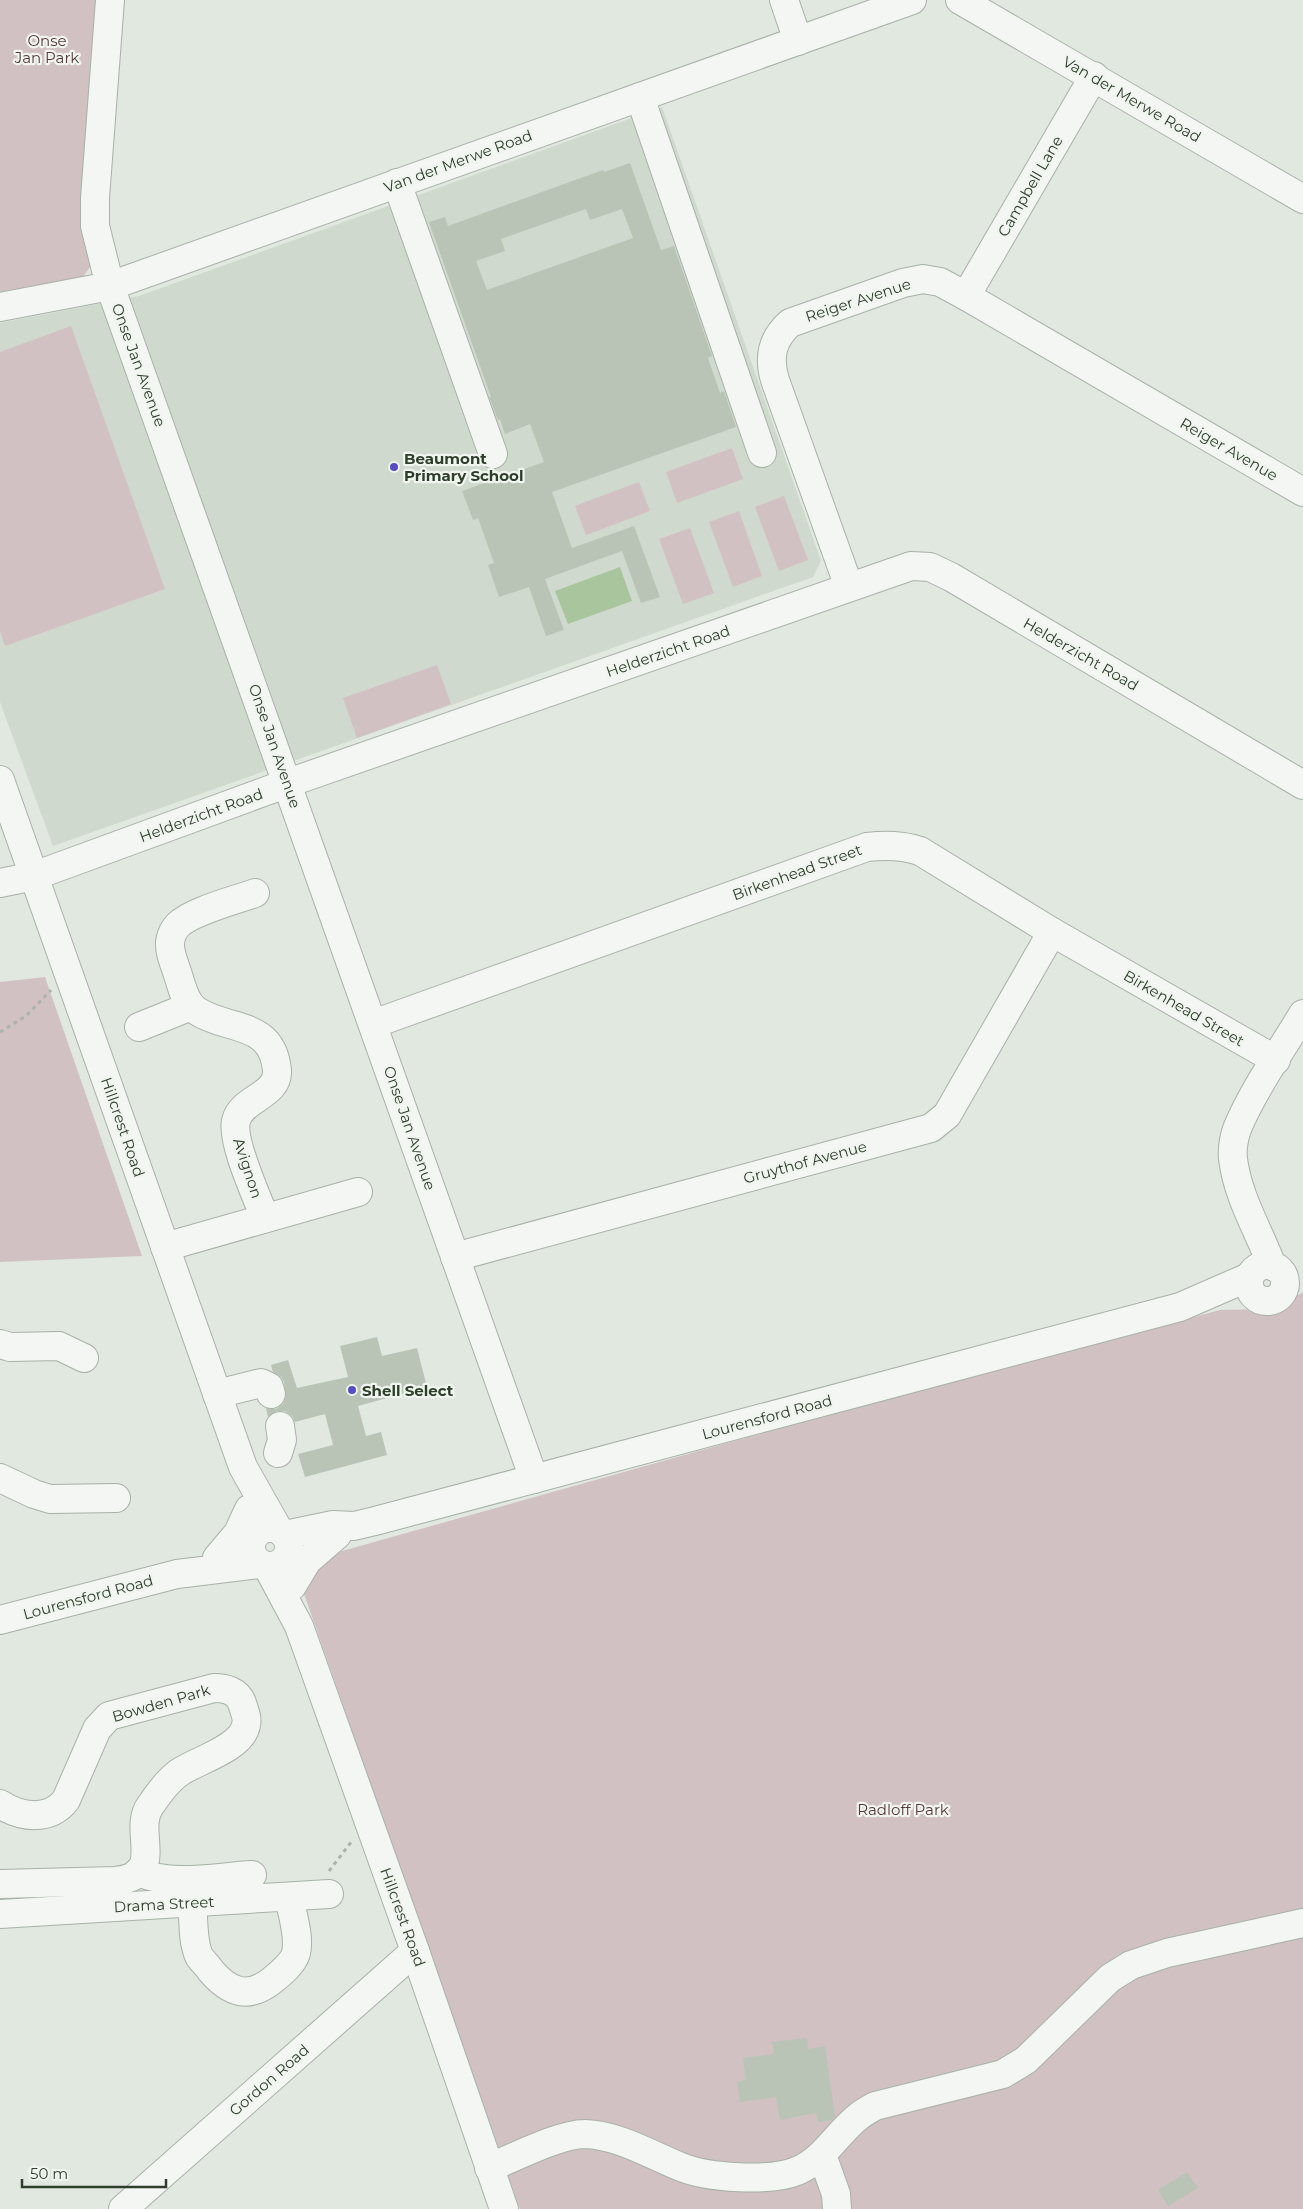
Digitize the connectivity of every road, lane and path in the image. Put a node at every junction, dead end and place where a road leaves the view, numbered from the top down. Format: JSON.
{"nodes":[{"id":1,"x":784,"y":0,"type":"edge"},
{"id":2,"x":912,"y":0,"type":"edge"},
{"id":3,"x":960,"y":0,"type":"edge"},
{"id":4,"x":113,"y":1,"type":"edge"},
{"id":5,"x":798,"y":41,"type":"junction"},
{"id":6,"x":1094,"y":76,"type":"junction"},
{"id":7,"x":640,"y":97,"type":"junction"},
{"id":8,"x":396,"y":183,"type":"junction"},
{"id":9,"x":1303,"y":199,"type":"edge"},
{"id":10,"x":110,"y":286,"type":"junction"},
{"id":11,"x":966,"y":296,"type":"junction"},
{"id":12,"x":0,"y":307,"type":"edge"},
{"id":13,"x":762,"y":453,"type":"dead end"},
{"id":14,"x":493,"y":454,"type":"dead end"},
{"id":15,"x":1303,"y":492,"type":"edge"},
{"id":16,"x":849,"y":587,"type":"junction"},
{"id":17,"x":0,"y":780,"type":"edge"},
{"id":18,"x":288,"y":783,"type":"junction"},
{"id":19,"x":1303,"y":785,"type":"edge"},
{"id":20,"x":34,"y":876,"type":"junction"},
{"id":21,"x":0,"y":884,"type":"edge"},
{"id":22,"x":256,"y":893,"type":"dead end"},
{"id":23,"x":1052,"y":932,"type":"junction"},
{"id":24,"x":68,"y":971,"type":"junction"},
{"id":25,"x":191,"y":1006,"type":"junction"},
{"id":26,"x":1303,"y":1014,"type":"edge"},
{"id":27,"x":373,"y":1024,"type":"junction"},
{"id":28,"x":139,"y":1027,"type":"dead end"},
{"id":29,"x":0,"y":1032,"type":"edge"},
{"id":30,"x":1276,"y":1060,"type":"junction"},
{"id":31,"x":358,"y":1192,"type":"dead end"},
{"id":32,"x":265,"y":1218,"type":"junction"},
{"id":33,"x":165,"y":1247,"type":"junction"},
{"id":34,"x":455,"y":1257,"type":"junction"},
{"id":35,"x":1275,"y":1278,"type":"edge"},
{"id":36,"x":0,"y":1344,"type":"edge"},
{"id":37,"x":84,"y":1358,"type":"dead end"},
{"id":38,"x":217,"y":1394,"type":"junction"},
{"id":39,"x":271,"y":1394,"type":"dead end"},
{"id":40,"x":280,"y":1426,"type":"dead end"},
{"id":41,"x":278,"y":1454,"type":"dead end"},
{"id":42,"x":245,"y":1473,"type":"junction"},
{"id":43,"x":0,"y":1478,"type":"edge"},
{"id":44,"x":534,"y":1479,"type":"junction"},
{"id":45,"x":116,"y":1498,"type":"dead end"},
{"id":46,"x":249,"y":1509,"type":"junction"},
{"id":47,"x":346,"y":1531,"type":"junction"},
{"id":48,"x":271,"y":1548,"type":"junction"},
{"id":49,"x":216,"y":1558,"type":"junction"},
{"id":50,"x":177,"y":1574,"type":"junction"},
{"id":51,"x":292,"y":1586,"type":"junction"},
{"id":52,"x":0,"y":1620,"type":"edge"},
{"id":53,"x":299,"y":1626,"type":"junction"},
{"id":54,"x":0,"y":1804,"type":"edge"},
{"id":55,"x":368,"y":1820,"type":"junction"},
{"id":56,"x":138,"y":1872,"type":"junction"},
{"id":57,"x":252,"y":1875,"type":"dead end"},
{"id":58,"x":0,"y":1884,"type":"edge"},
{"id":59,"x":309,"y":1895,"type":"junction"},
{"id":60,"x":192,"y":1902,"type":"junction"},
{"id":61,"x":0,"y":1914,"type":"edge"},
{"id":62,"x":1303,"y":1923,"type":"edge"},
{"id":63,"x":415,"y":1951,"type":"junction"},
{"id":64,"x":822,"y":2155,"type":"junction"},
{"id":65,"x":488,"y":2168,"type":"junction"},
{"id":66,"x":123,"y":2209,"type":"edge"},
{"id":67,"x":504,"y":2209,"type":"edge"},
{"id":68,"x":837,"y":2209,"type":"edge"}],
"edges":[{"from":1,"to":5,"type":"street"},
{"from":2,"to":5,"type":"street","name":"Van der Merwe Road"},
{"from":3,"to":6,"type":"street","name":"Van der Merwe Road"},
{"from":4,"to":10,"type":"street","name":"Onse Jan Avenue"},
{"from":5,"to":7,"type":"street","name":"Van der Merwe Road"},
{"from":6,"to":9,"type":"street","name":"Van der Merwe Road"},
{"from":6,"to":11,"type":"street","name":"Campbell Lane"},
{"from":7,"to":8,"type":"street","name":"Van der Merwe Road"},
{"from":7,"to":13,"type":"street"},
{"from":8,"to":10,"type":"street","name":"Van der Merwe Road"},
{"from":8,"to":14,"type":"street"},
{"from":10,"to":12,"type":"street","name":"Van der Merwe Road"},
{"from":10,"to":18,"type":"street","name":"Onse Jan Avenue"},
{"from":11,"to":15,"type":"street","name":"Reiger Avenue"},
{"from":11,"to":16,"type":"street","name":"Reiger Avenue"},
{"from":16,"to":18,"type":"street","name":"Helderzicht Road"},
{"from":16,"to":19,"type":"street","name":"Helderzicht Road"},
{"from":17,"to":20,"type":"street","name":"Hillcrest Road"},
{"from":18,"to":20,"type":"street","name":"Helderzicht Road"},
{"from":18,"to":27,"type":"street","name":"Onse Jan Avenue"},
{"from":20,"to":21,"type":"street","name":"Helderzicht Road"},
{"from":20,"to":24,"type":"street","name":"Hillcrest Road"},
{"from":22,"to":25,"type":"street"},
{"from":23,"to":27,"type":"street","name":"Birkenhead Street"},
{"from":23,"to":30,"type":"street","name":"Birkenhead Street"},
{"from":23,"to":34,"type":"street","name":"Gruythof Avenue"},
{"from":24,"to":29,"type":"path"},
{"from":24,"to":33,"type":"street","name":"Hillcrest Road"},
{"from":25,"to":28,"type":"street"},
{"from":25,"to":32,"type":"street","name":"Avignon"},
{"from":26,"to":30,"type":"street"},
{"from":27,"to":34,"type":"street","name":"Onse Jan Avenue"},
{"from":30,"to":35,"type":"street"},
{"from":31,"to":32,"type":"street","name":"Avignon"},
{"from":32,"to":33,"type":"street","name":"Avignon"},
{"from":33,"to":38,"type":"street","name":"Hillcrest Road"},
{"from":34,"to":44,"type":"street","name":"Onse Jan Avenue"},
{"from":35,"to":44,"type":"street","name":"Lourensford Road"},
{"from":36,"to":37,"type":"street"},
{"from":38,"to":39,"type":"street"},
{"from":38,"to":42,"type":"street","name":"Hillcrest Road"},
{"from":40,"to":41,"type":"street"},
{"from":42,"to":46,"type":"street","name":"Hillcrest Road"},
{"from":42,"to":48,"type":"street","name":"Hillcrest Road"},
{"from":43,"to":45,"type":"street"},
{"from":44,"to":47,"type":"street","name":"Lourensford Road"},
{"from":46,"to":48,"type":"street","name":"Hillcrest Road"},
{"from":46,"to":49,"type":"street"},
{"from":47,"to":48,"type":"street","name":"Lourensford Road"},
{"from":47,"to":51,"type":"street"},
{"from":48,"to":49,"type":"street","name":"Lourensford Road"},
{"from":48,"to":50,"type":"street","name":"Lourensford Road"},
{"from":48,"to":51,"type":"street","name":"Hillcrest Road"},
{"from":48,"to":53,"type":"street","name":"Hillcrest Road"},
{"from":49,"to":50,"type":"street","name":"Lourensford Road"},
{"from":50,"to":52,"type":"street","name":"Lourensford Road"},
{"from":51,"to":53,"type":"street","name":"Hillcrest Road"},
{"from":53,"to":55,"type":"street","name":"Hillcrest Road"},
{"from":54,"to":56,"type":"street","name":"Bowden Park"},
{"from":55,"to":59,"type":"path"},
{"from":55,"to":63,"type":"street","name":"Hillcrest Road"},
{"from":56,"to":57,"type":"street"},
{"from":56,"to":58,"type":"street"},
{"from":59,"to":60,"type":"street","name":"Drama Street"},
{"from":59,"to":60,"type":"street"},
{"from":60,"to":61,"type":"street","name":"Drama Street"},
{"from":62,"to":64,"type":"street"},
{"from":63,"to":65,"type":"street","name":"Hillcrest Road"},
{"from":63,"to":66,"type":"street","name":"Gordon Road"},
{"from":64,"to":65,"type":"street"},
{"from":64,"to":68,"type":"street"},
{"from":65,"to":67,"type":"street","name":"Hillcrest Road"}]}
